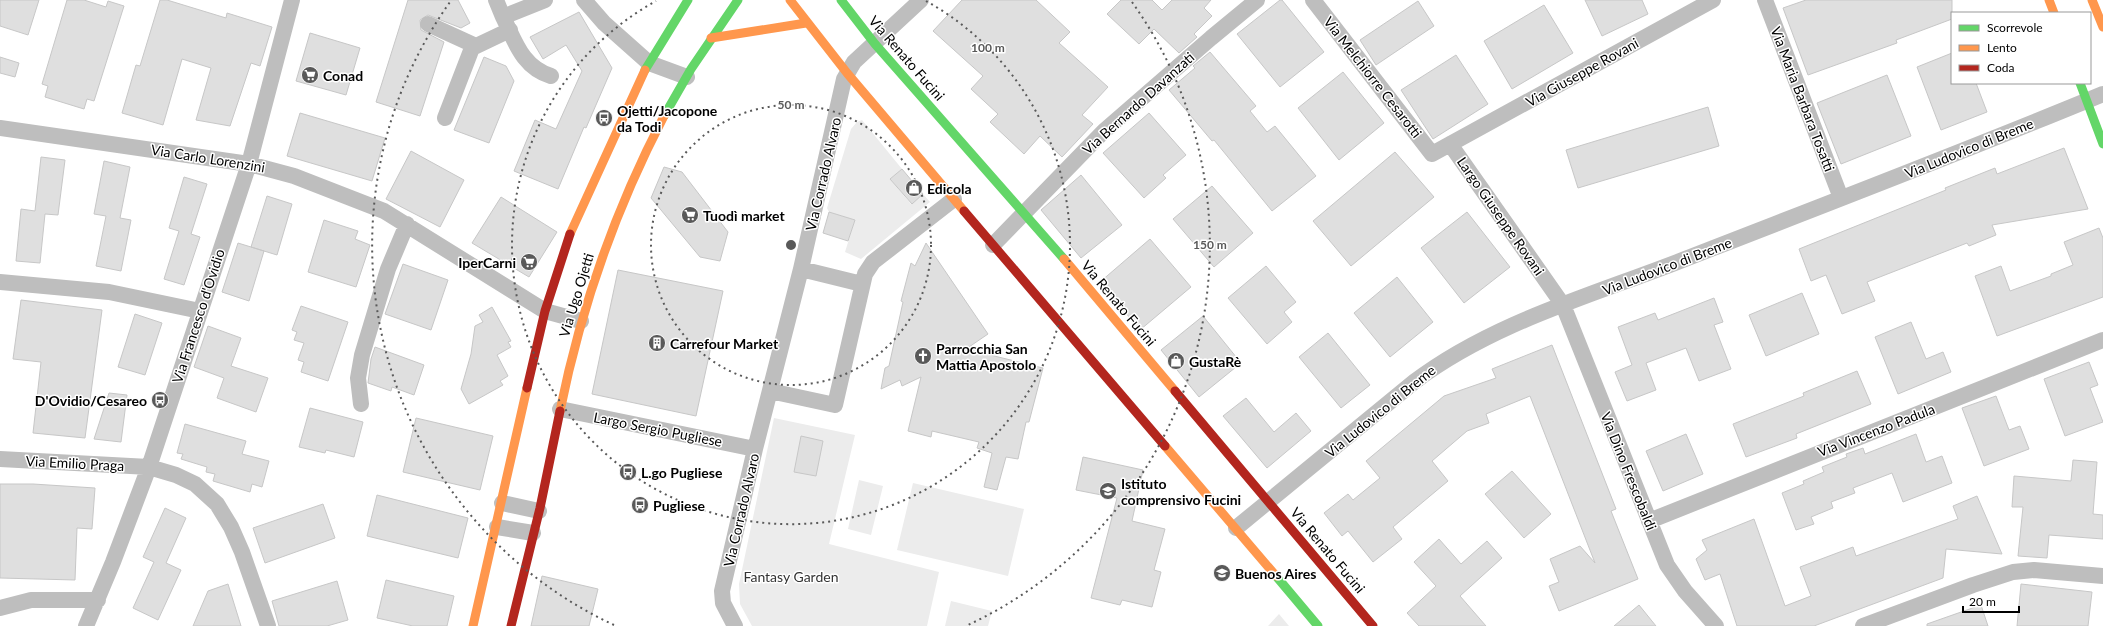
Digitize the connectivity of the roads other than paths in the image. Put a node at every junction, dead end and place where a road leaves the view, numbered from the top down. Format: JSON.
{"nodes":[{"id":1,"x":496,"y":0,"type":"edge"},
{"id":2,"x":545,"y":0,"type":"edge"},
{"id":3,"x":584,"y":0,"type":"edge"},
{"id":4,"x":688,"y":0,"type":"edge"},
{"id":5,"x":738,"y":0,"type":"edge"},
{"id":6,"x":790,"y":0,"type":"edge"},
{"id":7,"x":841,"y":0,"type":"edge"},
{"id":8,"x":922,"y":0,"type":"edge"},
{"id":9,"x":1257,"y":0,"type":"edge"},
{"id":10,"x":1313,"y":0,"type":"edge"},
{"id":11,"x":1714,"y":0,"type":"edge"},
{"id":12,"x":1765,"y":0,"type":"edge"},
{"id":13,"x":2049,"y":0,"type":"edge"},
{"id":14,"x":2092,"y":0,"type":"edge"},
{"id":15,"x":287,"y":1,"type":"edge"},
{"id":16,"x":2054,"y":12,"type":"edge"},
{"id":17,"x":507,"y":23,"type":"junction"},
{"id":18,"x":806,"y":23,"type":"junction"},
{"id":19,"x":428,"y":24,"type":"dead end"},
{"id":20,"x":2103,"y":27,"type":"edge"},
{"id":21,"x":711,"y":38,"type":"junction"},
{"id":22,"x":875,"y":44,"type":"junction"},
{"id":23,"x":476,"y":46,"type":"junction"},
{"id":24,"x":649,"y":62,"type":"junction"},
{"id":25,"x":847,"y":73,"type":"junction"},
{"id":26,"x":551,"y":76,"type":"dead end"},
{"id":27,"x":687,"y":78,"type":"junction"},
{"id":28,"x":2080,"y":84,"type":"edge"},
{"id":29,"x":2103,"y":94,"type":"edge"},
{"id":30,"x":2087,"y":101,"type":"junction"},
{"id":31,"x":445,"y":118,"type":"dead end"},
{"id":32,"x":0,"y":128,"type":"edge"},
{"id":33,"x":1450,"y":144,"type":"junction"},
{"id":34,"x":2103,"y":144,"type":"edge"},
{"id":35,"x":1432,"y":154,"type":"joint"},
{"id":36,"x":249,"y":164,"type":"junction"},
{"id":37,"x":1841,"y":198,"type":"junction"},
{"id":38,"x":954,"y":199,"type":"junction"},
{"id":39,"x":1025,"y":212,"type":"junction"},
{"id":40,"x":407,"y":224,"type":"junction"},
{"id":41,"x":993,"y":245,"type":"junction"},
{"id":42,"x":801,"y":269,"type":"junction"},
{"id":43,"x":0,"y":282,"type":"edge"},
{"id":44,"x":862,"y":284,"type":"junction"},
{"id":45,"x":1563,"y":305,"type":"junction"},
{"id":46,"x":200,"y":311,"type":"junction"},
{"id":47,"x":545,"y":311,"type":"junction"},
{"id":48,"x":581,"y":321,"type":"junction"},
{"id":49,"x":2103,"y":340,"type":"edge"},
{"id":50,"x":770,"y":391,"type":"junction"},
{"id":51,"x":361,"y":404,"type":"dead end"},
{"id":52,"x":560,"y":409,"type":"junction"},
{"id":53,"x":755,"y":449,"type":"junction"},
{"id":54,"x":0,"y":459,"type":"edge"},
{"id":55,"x":149,"y":467,"type":"junction"},
{"id":56,"x":1269,"y":502,"type":"junction"},
{"id":57,"x":502,"y":503,"type":"junction"},
{"id":58,"x":539,"y":511,"type":"junction"},
{"id":59,"x":1649,"y":521,"type":"junction"},
{"id":60,"x":497,"y":527,"type":"junction"},
{"id":61,"x":1236,"y":528,"type":"junction"},
{"id":62,"x":534,"y":534,"type":"junction"},
{"id":63,"x":2103,"y":576,"type":"edge"},
{"id":64,"x":98,"y":600,"type":"junction"},
{"id":65,"x":0,"y":608,"type":"edge"},
{"id":66,"x":86,"y":626,"type":"edge"},
{"id":67,"x":268,"y":626,"type":"edge"},
{"id":68,"x":473,"y":626,"type":"edge"},
{"id":69,"x":511,"y":626,"type":"edge"},
{"id":70,"x":735,"y":626,"type":"edge"},
{"id":71,"x":1318,"y":626,"type":"edge"},
{"id":72,"x":1373,"y":626,"type":"edge"},
{"id":73,"x":1716,"y":626,"type":"edge"},
{"id":74,"x":1863,"y":626,"type":"edge"}],
"edges":[{"from":1,"to":17,"type":"street"},
{"from":2,"to":17,"type":"street"},
{"from":3,"to":24,"type":"street"},
{"from":4,"to":24,"type":"main road","name":"Via Ugo Ojetti"},
{"from":5,"to":21,"type":"main road","name":"Via Ugo Ojetti"},
{"from":6,"to":18,"type":"main road"},
{"from":7,"to":22,"type":"main road","name":"Via Renato Fucini"},
{"from":8,"to":22,"type":"street"},
{"from":9,"to":39,"type":"street","name":"Via Bernardo Davanzati"},
{"from":10,"to":35,"type":"street","name":"Via Melchiorre Cesarotti"},
{"from":11,"to":33,"type":"street","name":"Via Giuseppe Rovani"},
{"from":12,"to":37,"type":"street","name":"Via Maria Barbara Tosatti"},
{"from":13,"to":16,"type":"main road"},
{"from":14,"to":20,"type":"main road"},
{"from":15,"to":36,"type":"street","name":"Via Francesco d'Ovidio"},
{"from":17,"to":23,"type":"street"},
{"from":17,"to":26,"type":"street"},
{"from":18,"to":21,"type":"main road"},
{"from":18,"to":25,"type":"main road"},
{"from":19,"to":23,"type":"street"},
{"from":21,"to":27,"type":"main road","name":"Via Ugo Ojetti"},
{"from":22,"to":25,"type":"street"},
{"from":22,"to":39,"type":"main road","name":"Via Renato Fucini"},
{"from":23,"to":31,"type":"street"},
{"from":24,"to":27,"type":"street"},
{"from":24,"to":47,"type":"main road","name":"Via Ugo Ojetti"},
{"from":25,"to":38,"type":"main road"},
{"from":25,"to":42,"type":"street","name":"Via Corrado Alvaro"},
{"from":27,"to":48,"type":"main road","name":"Via Ugo Ojetti"},
{"from":28,"to":30,"type":"main road"},
{"from":29,"to":30,"type":"street","name":"Via Ludovico di Breme"},
{"from":30,"to":34,"type":"main road"},
{"from":30,"to":37,"type":"street","name":"Via Ludovico di Breme"},
{"from":32,"to":36,"type":"street","name":"Via Carlo Lorenzini"},
{"from":33,"to":35,"type":"street","name":"Largo Giuseppe Rovani"},
{"from":33,"to":45,"type":"street","name":"Largo Giuseppe Rovani"},
{"from":36,"to":40,"type":"street","name":"Via Carlo Lorenzini"},
{"from":36,"to":46,"type":"street","name":"Via Francesco d'Ovidio"},
{"from":37,"to":45,"type":"street","name":"Via Ludovico di Breme"},
{"from":38,"to":41,"type":"main road"},
{"from":38,"to":44,"type":"street"},
{"from":39,"to":41,"type":"street","name":"Via Bernardo Davanzati"},
{"from":39,"to":56,"type":"main road","name":"Via Renato Fucini"},
{"from":40,"to":47,"type":"street","name":"Via Carlo Lorenzini"},
{"from":40,"to":51,"type":"street"},
{"from":41,"to":61,"type":"main road"},
{"from":42,"to":44,"type":"street"},
{"from":42,"to":50,"type":"street","name":"Via Corrado Alvaro"},
{"from":43,"to":46,"type":"street"},
{"from":44,"to":50,"type":"street"},
{"from":45,"to":56,"type":"street","name":"Via Ludovico di Breme"},
{"from":45,"to":59,"type":"street","name":"Via Dino Frescobaldi"},
{"from":46,"to":55,"type":"street","name":"Via Francesco d'Ovidio"},
{"from":47,"to":48,"type":"street","name":"Via Carlo Lorenzini"},
{"from":47,"to":57,"type":"main road","name":"Via Ugo Ojetti"},
{"from":48,"to":52,"type":"main road","name":"Via Ugo Ojetti"},
{"from":49,"to":59,"type":"street","name":"Via Vincenzo Padula"},
{"from":50,"to":53,"type":"street","name":"Via Corrado Alvaro"},
{"from":52,"to":53,"type":"street","name":"Largo Sergio Pugliese"},
{"from":52,"to":58,"type":"main road","name":"Via Ugo Ojetti"},
{"from":53,"to":70,"type":"street","name":"Via Corrado Alvaro"},
{"from":54,"to":55,"type":"street","name":"Via Emilio Praga"},
{"from":55,"to":64,"type":"street","name":"Via Francesco d'Ovidio"},
{"from":55,"to":67,"type":"street","name":"Via Emilio Praga"},
{"from":56,"to":61,"type":"street","name":"Via Ludovico di Breme"},
{"from":56,"to":72,"type":"main road","name":"Via Renato Fucini"},
{"from":57,"to":58,"type":"street"},
{"from":57,"to":60,"type":"main road","name":"Via Ugo Ojetti"},
{"from":58,"to":62,"type":"main road","name":"Via Ugo Ojetti"},
{"from":59,"to":73,"type":"street","name":"Via Dino Frescobaldi"},
{"from":60,"to":62,"type":"street"},
{"from":60,"to":68,"type":"main road","name":"Via Ugo Ojetti"},
{"from":61,"to":71,"type":"main road"},
{"from":62,"to":69,"type":"main road","name":"Via Ugo Ojetti"},
{"from":63,"to":74,"type":"street"},
{"from":64,"to":65,"type":"street"},
{"from":64,"to":66,"type":"street","name":"Via Francesco d'Ovidio"}]}
